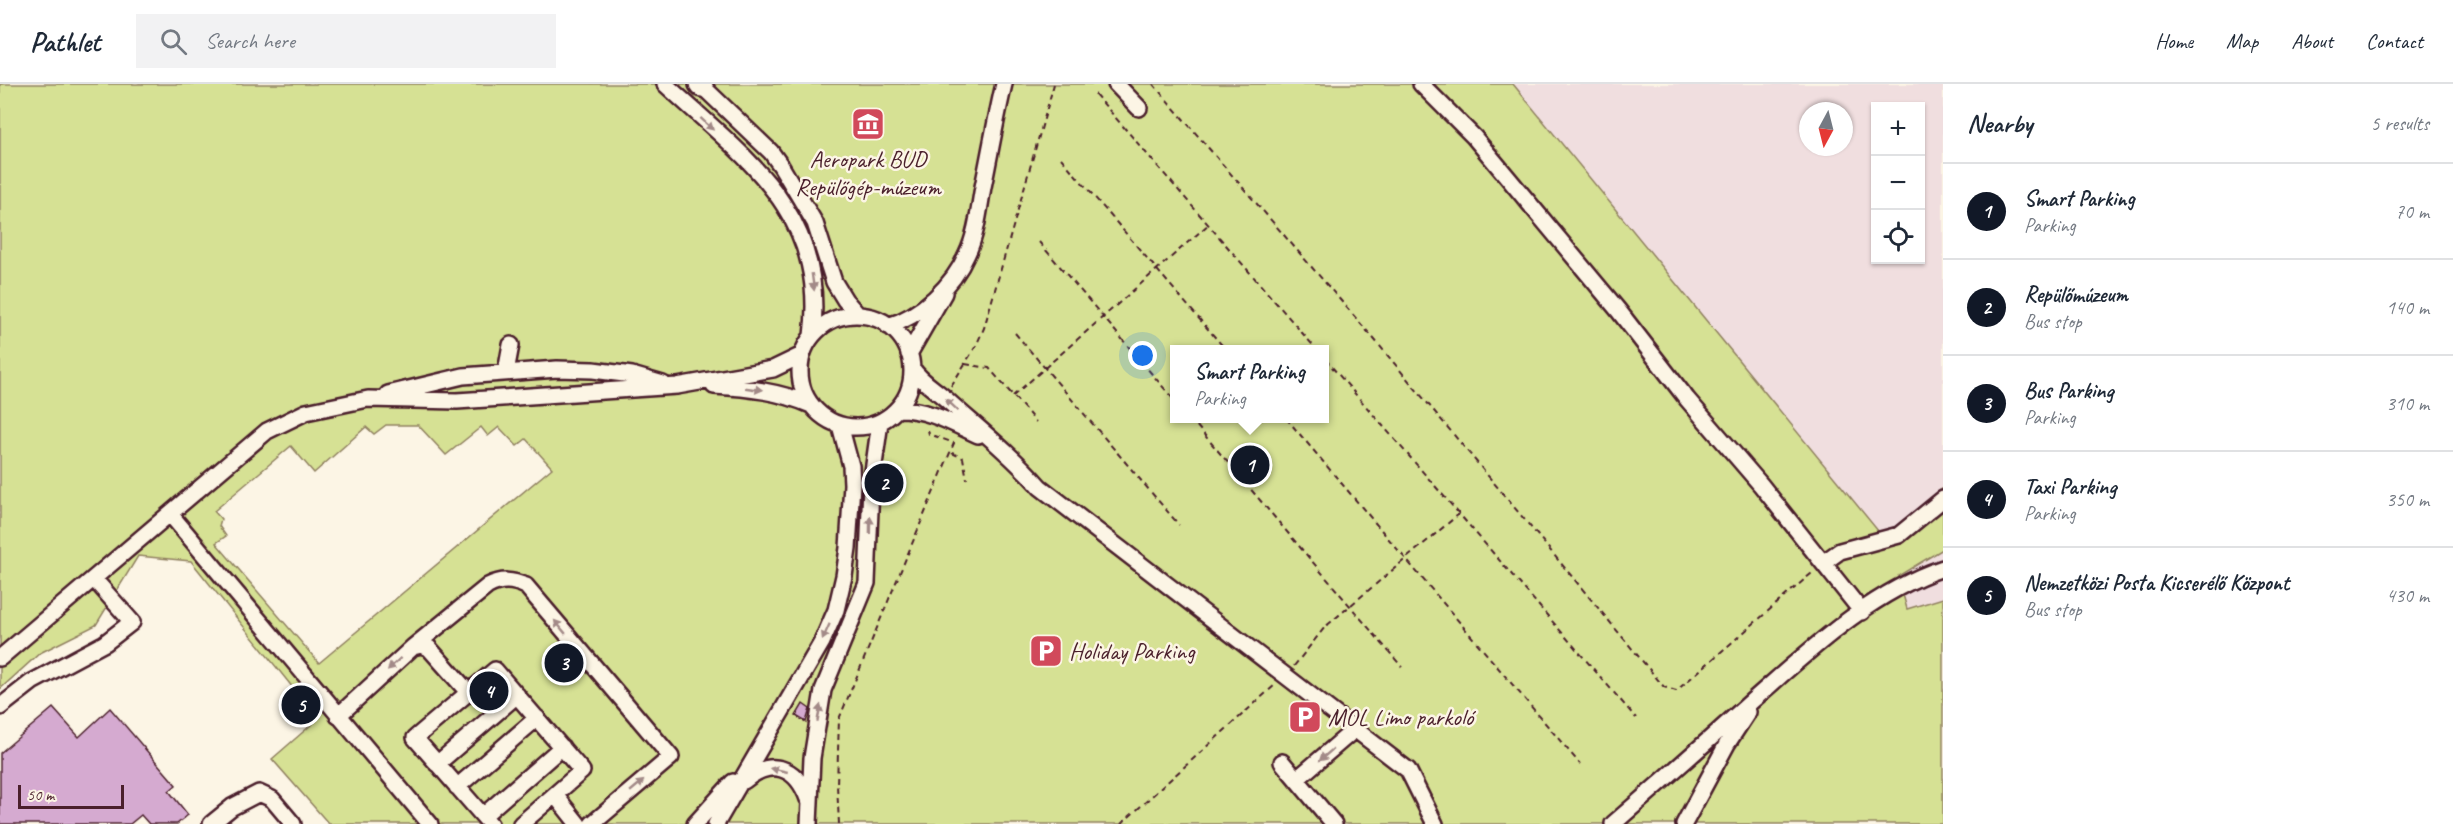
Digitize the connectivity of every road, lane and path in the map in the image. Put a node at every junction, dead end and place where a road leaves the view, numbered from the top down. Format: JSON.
{"nodes":[{"id":1,"x":664,"y":84,"type":"edge"},
{"id":2,"x":1004,"y":84,"type":"edge"},
{"id":3,"x":1054,"y":84,"type":"edge"},
{"id":4,"x":1116,"y":84,"type":"edge"},
{"id":5,"x":1153,"y":84,"type":"edge"},
{"id":6,"x":1421,"y":84,"type":"edge"},
{"id":7,"x":701,"y":85,"type":"edge"},
{"id":8,"x":1095,"y":94,"type":"dead end"},
{"id":9,"x":1139,"y":108,"type":"dead end"},
{"id":10,"x":1061,"y":158,"type":"dead end"},
{"id":11,"x":1210,"y":224,"type":"junction"},
{"id":12,"x":1039,"y":242,"type":"dead end"},
{"id":13,"x":1157,"y":270,"type":"junction"},
{"id":14,"x":949,"y":282,"type":"junction"},
{"id":15,"x":858,"y":315,"type":"junction"},
{"id":16,"x":1103,"y":317,"type":"junction"},
{"id":17,"x":888,"y":326,"type":"junction"},
{"id":18,"x":1015,"y":333,"type":"dead end"},
{"id":19,"x":812,"y":336,"type":"junction"},
{"id":20,"x":511,"y":345,"type":"dead end"},
{"id":21,"x":1222,"y":345,"type":"edge"},
{"id":22,"x":1313,"y":345,"type":"edge"},
{"id":23,"x":802,"y":355,"type":"junction"},
{"id":24,"x":911,"y":361,"type":"junction"},
{"id":25,"x":965,"y":364,"type":"junction"},
{"id":26,"x":1329,"y":364,"type":"edge"},
{"id":27,"x":1045,"y":368,"type":"junction"},
{"id":28,"x":506,"y":372,"type":"junction"},
{"id":29,"x":696,"y":384,"type":"junction"},
{"id":30,"x":677,"y":386,"type":"junction"},
{"id":31,"x":1170,"y":395,"type":"edge"},
{"id":32,"x":1013,"y":396,"type":"junction"},
{"id":33,"x":945,"y":398,"type":"junction"},
{"id":34,"x":368,"y":399,"type":"junction"},
{"id":35,"x":811,"y":405,"type":"junction"},
{"id":36,"x":898,"y":408,"type":"junction"},
{"id":37,"x":935,"y":415,"type":"junction"},
{"id":38,"x":880,"y":422,"type":"junction"},
{"id":39,"x":1036,"y":422,"type":"dead end"},
{"id":40,"x":1194,"y":423,"type":"edge"},
{"id":41,"x":1290,"y":423,"type":"edge"},
{"id":42,"x":840,"y":425,"type":"junction"},
{"id":43,"x":992,"y":442,"type":"junction"},
{"id":44,"x":951,"y":452,"type":"junction"},
{"id":45,"x":967,"y":478,"type":"dead end"},
{"id":46,"x":1943,"y":499,"type":"edge"},
{"id":47,"x":170,"y":514,"type":"junction"},
{"id":48,"x":1459,"y":514,"type":"junction"},
{"id":49,"x":1179,"y":525,"type":"dead end"},
{"id":50,"x":1406,"y":559,"type":"junction"},
{"id":51,"x":1823,"y":563,"type":"junction"},
{"id":52,"x":1943,"y":568,"type":"edge"},
{"id":53,"x":94,"y":579,"type":"junction"},
{"id":54,"x":1350,"y":606,"type":"junction"},
{"id":55,"x":1862,"y":612,"type":"junction"},
{"id":56,"x":413,"y":647,"type":"junction"},
{"id":57,"x":0,"y":658,"type":"edge"},
{"id":58,"x":1402,"y":668,"type":"dead end"},
{"id":59,"x":1285,"y":677,"type":"junction"},
{"id":60,"x":465,"y":695,"type":"junction"},
{"id":61,"x":517,"y":695,"type":"junction"},
{"id":62,"x":1756,"y":698,"type":"junction"},
{"id":63,"x":0,"y":707,"type":"edge"},
{"id":64,"x":338,"y":716,"type":"junction"},
{"id":65,"x":537,"y":718,"type":"junction"},
{"id":66,"x":1636,"y":718,"type":"dead end"},
{"id":67,"x":1354,"y":730,"type":"junction"},
{"id":68,"x":562,"y":747,"type":"junction"},
{"id":69,"x":755,"y":757,"type":"junction"},
{"id":70,"x":1282,"y":762,"type":"dead end"},
{"id":71,"x":437,"y":764,"type":"junction"},
{"id":72,"x":1580,"y":764,"type":"dead end"},
{"id":73,"x":1297,"y":779,"type":"junction"},
{"id":74,"x":457,"y":787,"type":"junction"},
{"id":75,"x":737,"y":787,"type":"junction"},
{"id":76,"x":552,"y":797,"type":"junction"},
{"id":77,"x":809,"y":802,"type":"junction"},
{"id":78,"x":486,"y":820,"type":"edge"},
{"id":79,"x":1432,"y":822,"type":"edge"},
{"id":80,"x":211,"y":824,"type":"edge"},
{"id":81,"x":293,"y":824,"type":"edge"},
{"id":82,"x":430,"y":824,"type":"edge"},
{"id":83,"x":521,"y":824,"type":"edge"},
{"id":84,"x":566,"y":824,"type":"edge"},
{"id":85,"x":578,"y":824,"type":"edge"},
{"id":86,"x":592,"y":824,"type":"edge"},
{"id":87,"x":695,"y":824,"type":"edge"},
{"id":88,"x":717,"y":824,"type":"edge"},
{"id":89,"x":809,"y":824,"type":"edge"},
{"id":90,"x":839,"y":824,"type":"edge"},
{"id":91,"x":1120,"y":824,"type":"edge"},
{"id":92,"x":1334,"y":824,"type":"edge"},
{"id":93,"x":1613,"y":824,"type":"edge"},
{"id":94,"x":1684,"y":824,"type":"edge"}],
"edges":[{"from":1,"to":19,"type":"street","one_way":true},
{"from":2,"to":14,"type":"street"},
{"from":3,"to":25,"type":"path"},
{"from":4,"to":9,"type":"street"},
{"from":5,"to":51,"type":"path"},
{"from":6,"to":51,"type":"street"},
{"from":7,"to":15,"type":"street"},
{"from":8,"to":11,"type":"path"},
{"from":10,"to":13,"type":"path"},
{"from":11,"to":13,"type":"path"},
{"from":11,"to":22,"type":"path"},
{"from":12,"to":16,"type":"path"},
{"from":13,"to":16,"type":"path"},
{"from":13,"to":21,"type":"path"},
{"from":14,"to":17,"type":"street"},
{"from":14,"to":24,"type":"street"},
{"from":15,"to":17,"type":"street"},
{"from":15,"to":19,"type":"street"},
{"from":16,"to":27,"type":"path"},
{"from":16,"to":31,"type":"path"},
{"from":17,"to":24,"type":"street"},
{"from":18,"to":27,"type":"path"},
{"from":19,"to":23,"type":"street"},
{"from":20,"to":28,"type":"street"},
{"from":23,"to":29,"type":"street"},
{"from":23,"to":35,"type":"street"},
{"from":24,"to":33,"type":"street"},
{"from":24,"to":36,"type":"street"},
{"from":25,"to":32,"type":"path"},
{"from":25,"to":33,"type":"path"},
{"from":26,"to":48,"type":"path"},
{"from":27,"to":32,"type":"path"},
{"from":27,"to":49,"type":"path"},
{"from":28,"to":30,"type":"street"},
{"from":28,"to":34,"type":"street"},
{"from":29,"to":30,"type":"street"},
{"from":29,"to":35,"type":"street","one_way":true},
{"from":30,"to":34,"type":"street"},
{"from":32,"to":39,"type":"path"},
{"from":43,"to":33,"type":"street","one_way":true},
{"from":34,"to":47,"type":"street"},
{"from":35,"to":42,"type":"street"},
{"from":36,"to":37,"type":"street"},
{"from":36,"to":38,"type":"street"},
{"from":37,"to":43,"type":"street"},
{"from":37,"to":44,"type":"path"},
{"from":38,"to":42,"type":"street"},
{"from":77,"to":38,"type":"street","one_way":true},
{"from":40,"to":54,"type":"path"},
{"from":41,"to":50,"type":"path"},
{"from":42,"to":69,"type":"street","one_way":true},
{"from":43,"to":59,"type":"street"},
{"from":44,"to":45,"type":"path"},
{"from":44,"to":90,"type":"path"},
{"from":46,"to":51,"type":"street"},
{"from":47,"to":53,"type":"street"},
{"from":47,"to":64,"type":"street"},
{"from":48,"to":50,"type":"path"},
{"from":48,"to":66,"type":"path"},
{"from":50,"to":54,"type":"path"},
{"from":50,"to":72,"type":"path"},
{"from":51,"to":55,"type":"street"},
{"from":52,"to":55,"type":"street"},
{"from":53,"to":57,"type":"street"},
{"from":53,"to":63,"type":"street"},
{"from":54,"to":58,"type":"path"},
{"from":54,"to":59,"type":"path"},
{"from":55,"to":62,"type":"street"},
{"from":56,"to":60,"type":"street"},
{"from":56,"to":64,"type":"street","one_way":true},
{"from":86,"to":56,"type":"street","one_way":true},
{"from":59,"to":67,"type":"street"},
{"from":59,"to":91,"type":"path"},
{"from":60,"to":61,"type":"street"},
{"from":60,"to":71,"type":"street"},
{"from":61,"to":65,"type":"street"},
{"from":61,"to":71,"type":"street"},
{"from":62,"to":93,"type":"street"},
{"from":62,"to":94,"type":"street"},
{"from":64,"to":82,"type":"street"},
{"from":65,"to":68,"type":"street"},
{"from":65,"to":74,"type":"street"},
{"from":67,"to":73,"type":"street","one_way":true},
{"from":67,"to":79,"type":"street"},
{"from":68,"to":76,"type":"street"},
{"from":68,"to":78,"type":"street"},
{"from":69,"to":75,"type":"street"},
{"from":69,"to":87,"type":"street"},
{"from":70,"to":73,"type":"street"},
{"from":71,"to":74,"type":"street"},
{"from":73,"to":92,"type":"street"},
{"from":74,"to":78,"type":"street"},
{"from":77,"to":75,"type":"street","one_way":true},
{"from":75,"to":88,"type":"street"},
{"from":76,"to":83,"type":"street"},
{"from":76,"to":84,"type":"street"},
{"from":76,"to":85,"type":"street"},
{"from":77,"to":89,"type":"street"},
{"from":80,"to":81,"type":"street"}]}
